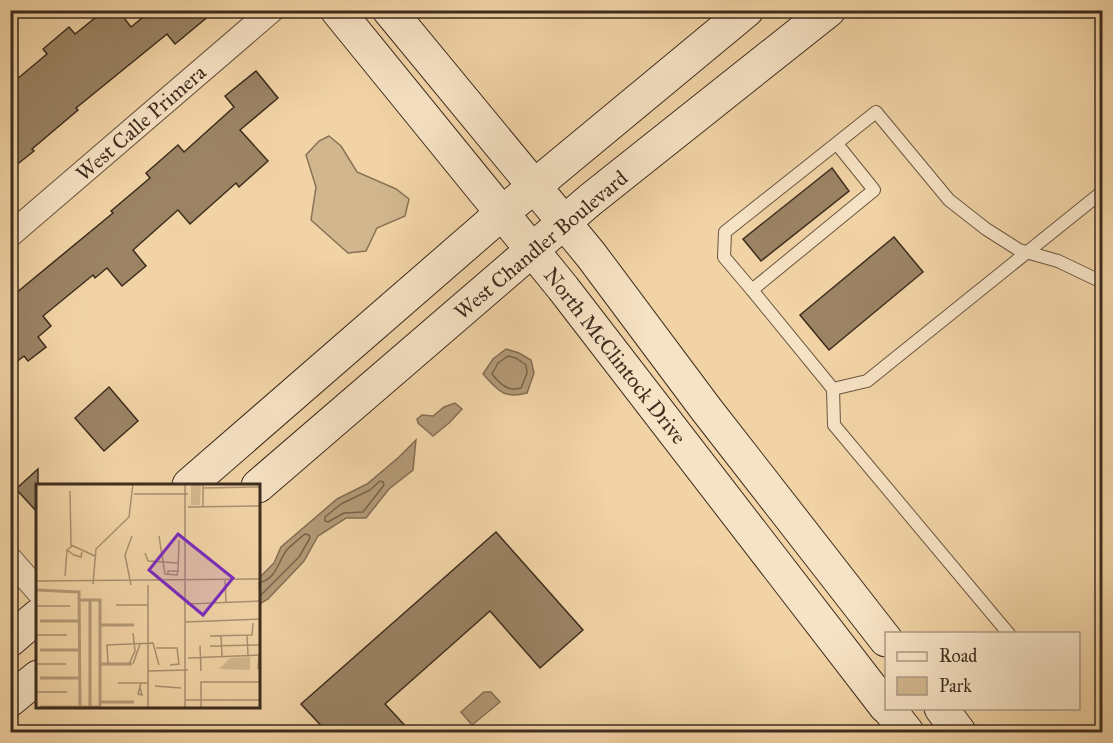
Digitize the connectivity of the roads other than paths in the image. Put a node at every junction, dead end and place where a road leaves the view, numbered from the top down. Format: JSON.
{"nodes":[{"id":1,"x":272,"y":10,"type":"edge"},
{"id":2,"x":337,"y":10,"type":"edge"},
{"id":3,"x":389,"y":10,"type":"edge"},
{"id":4,"x":747,"y":10,"type":"edge"},
{"id":5,"x":829,"y":10,"type":"edge"},
{"id":6,"x":837,"y":144,"type":"junction"},
{"id":7,"x":534,"y":186,"type":"junction"},
{"id":8,"x":1102,"y":192,"type":"edge"},
{"id":9,"x":502,"y":213,"type":"junction"},
{"id":10,"x":564,"y":223,"type":"junction"},
{"id":11,"x":10,"y":235,"type":"edge"},
{"id":12,"x":532,"y":251,"type":"junction"},
{"id":13,"x":1028,"y":252,"type":"junction"},
{"id":14,"x":1102,"y":282,"type":"edge"},
{"id":15,"x":752,"y":290,"type":"junction"},
{"id":16,"x":832,"y":389,"type":"junction"},
{"id":17,"x":190,"y":484,"type":"edge"},
{"id":18,"x":260,"y":484,"type":"edge"},
{"id":19,"x":10,"y":559,"type":"edge"},
{"id":20,"x":36,"y":589,"type":"edge"},
{"id":21,"x":36,"y":618,"type":"edge"},
{"id":22,"x":1008,"y":632,"type":"edge"},
{"id":23,"x":10,"y":639,"type":"edge"},
{"id":24,"x":885,"y":639,"type":"edge"},
{"id":25,"x":36,"y":679,"type":"edge"},
{"id":26,"x":10,"y":700,"type":"edge"},
{"id":27,"x":885,"y":705,"type":"edge"},
{"id":28,"x":889,"y":710,"type":"edge"},
{"id":29,"x":942,"y":710,"type":"edge"},
{"id":30,"x":907,"y":732,"type":"edge"},
{"id":31,"x":959,"y":732,"type":"edge"}],
"edges":[{"from":1,"to":11,"type":"street","name":"West Calle Primera"},
{"from":2,"to":9,"type":"main road","name":"North McClintock Drive"},
{"from":3,"to":7,"type":"main road","name":"North McClintock Drive"},
{"from":4,"to":7,"type":"main road"},
{"from":5,"to":10,"type":"main road","name":"West Chandler Boulevard"},
{"from":6,"to":13,"type":"lane"},
{"from":6,"to":15,"type":"lane"},
{"from":6,"to":15,"type":"lane"},
{"from":7,"to":9,"type":"main road"},
{"from":7,"to":10,"type":"main road","name":"North McClintock Drive"},
{"from":8,"to":13,"type":"lane"},
{"from":9,"to":12,"type":"main road","name":"North McClintock Drive"},
{"from":9,"to":17,"type":"main road"},
{"from":10,"to":12,"type":"main road","name":"West Chandler Boulevard"},
{"from":10,"to":24,"type":"main road","name":"North McClintock Drive"},
{"from":12,"to":18,"type":"main road","name":"West Chandler Boulevard"},
{"from":12,"to":27,"type":"main road","name":"North McClintock Drive"},
{"from":13,"to":14,"type":"lane"},
{"from":13,"to":16,"type":"lane"},
{"from":15,"to":16,"type":"lane"},
{"from":16,"to":22,"type":"lane"},
{"from":19,"to":20,"type":"street"},
{"from":21,"to":23,"type":"main road"},
{"from":25,"to":26,"type":"main road"},
{"from":28,"to":30,"type":"main road","name":"North McClintock Drive"},
{"from":29,"to":31,"type":"main road"}]}
